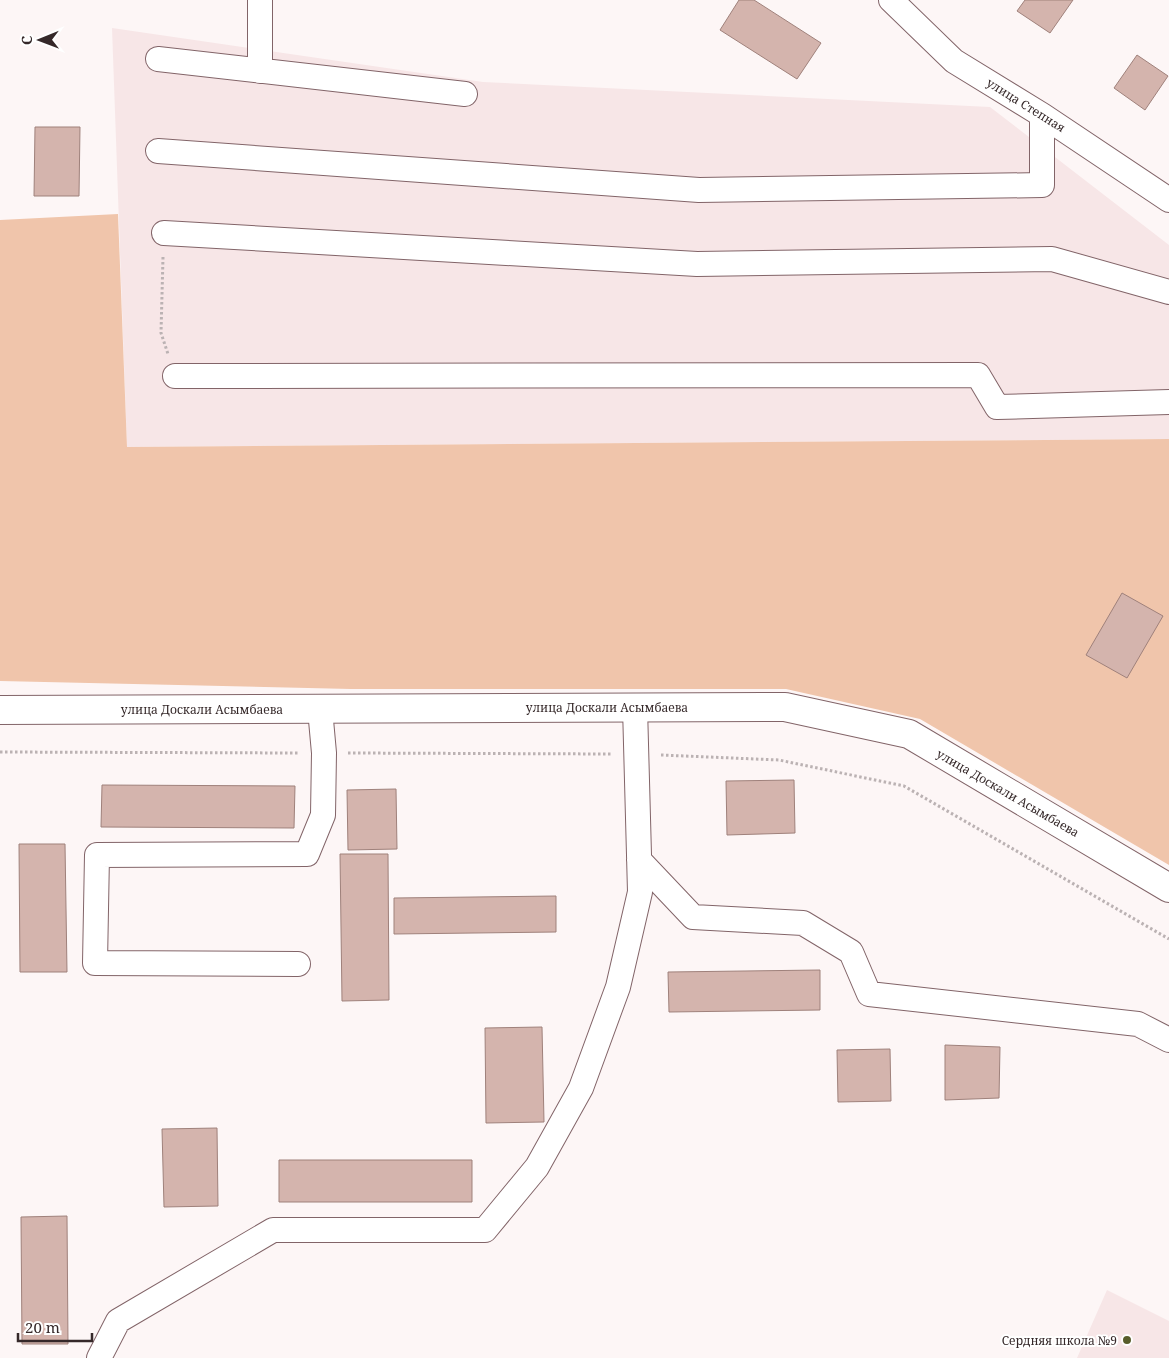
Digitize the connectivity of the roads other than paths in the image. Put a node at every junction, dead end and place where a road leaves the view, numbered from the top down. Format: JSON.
{"nodes":[{"id":1,"x":260,"y":0,"type":"edge"},
{"id":2,"x":891,"y":0,"type":"edge"},
{"id":3,"x":158,"y":59,"type":"dead end"},
{"id":4,"x":260,"y":71,"type":"junction"},
{"id":5,"x":465,"y":94,"type":"dead end"},
{"id":6,"x":1042,"y":115,"type":"junction"},
{"id":7,"x":158,"y":151,"type":"dead end"},
{"id":8,"x":1169,"y":200,"type":"edge"},
{"id":9,"x":164,"y":233,"type":"road end"},
{"id":10,"x":1169,"y":292,"type":"edge"},
{"id":11,"x":175,"y":376,"type":"road end"},
{"id":12,"x":1169,"y":402,"type":"edge"},
{"id":13,"x":635,"y":707,"type":"junction"},
{"id":14,"x":320,"y":709,"type":"junction"},
{"id":15,"x":0,"y":710,"type":"edge"},
{"id":16,"x":639,"y":860,"type":"junction"},
{"id":17,"x":1169,"y":888,"type":"edge"},
{"id":18,"x":298,"y":964,"type":"dead end"},
{"id":19,"x":1169,"y":1040,"type":"edge"},
{"id":20,"x":100,"y":1358,"type":"edge"}],
"edges":[{"from":1,"to":4,"type":"street"},
{"from":2,"to":6,"type":"street","name":"улица Степная"},
{"from":3,"to":4,"type":"street"},
{"from":4,"to":5,"type":"street"},
{"from":6,"to":7,"type":"street"},
{"from":6,"to":8,"type":"street","name":"улица Степная"},
{"from":9,"to":10,"type":"street"},
{"from":11,"to":12,"type":"street"},
{"from":13,"to":14,"type":"main road","name":"улица Доскали Асымбаева"},
{"from":13,"to":16,"type":"street"},
{"from":13,"to":17,"type":"main road","name":"улица Доскали Асымбаева"},
{"from":14,"to":15,"type":"main road","name":"улица Доскали Асымбаева"},
{"from":14,"to":18,"type":"street"},
{"from":16,"to":19,"type":"street"},
{"from":16,"to":20,"type":"street"}]}
